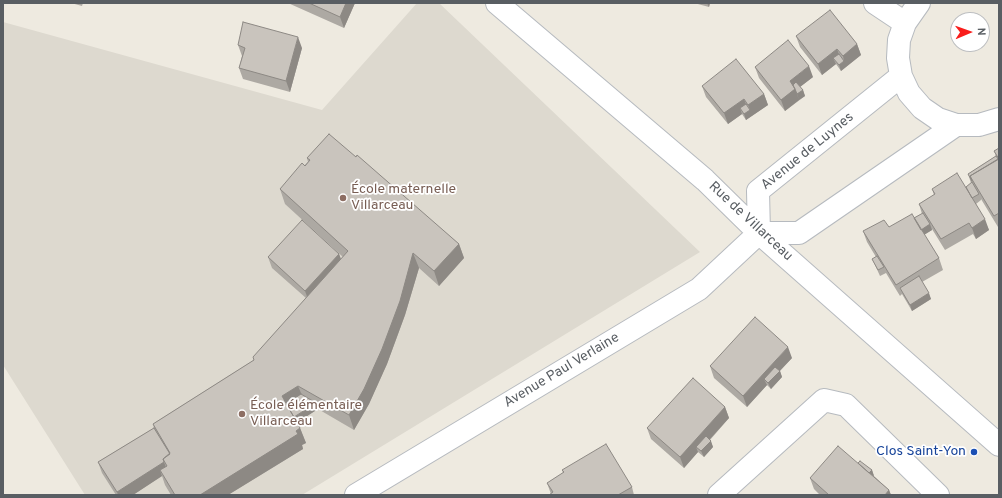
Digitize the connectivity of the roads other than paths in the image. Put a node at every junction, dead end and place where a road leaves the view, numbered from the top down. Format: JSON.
{"nodes":[{"id":1,"x":497,"y":3,"type":"edge"},
{"id":2,"x":875,"y":3,"type":"edge"},
{"id":3,"x":919,"y":3,"type":"edge"},
{"id":4,"x":905,"y":23,"type":"junction"},
{"id":5,"x":901,"y":76,"type":"junction"},
{"id":6,"x":999,"y":119,"type":"edge"},
{"id":7,"x":956,"y":124,"type":"junction"},
{"id":8,"x":759,"y":233,"type":"junction"},
{"id":9,"x":999,"y":444,"type":"edge"},
{"id":10,"x":356,"y":495,"type":"edge"},
{"id":11,"x":719,"y":495,"type":"edge"},
{"id":12,"x":938,"y":495,"type":"edge"}],
"edges":[{"from":1,"to":8,"type":"street","name":"Rue de Villarceau"},
{"from":2,"to":4,"type":"street"},
{"from":3,"to":4,"type":"street"},
{"from":4,"to":5,"type":"street"},
{"from":5,"to":7,"type":"street"},
{"from":5,"to":8,"type":"street","name":"Avenue de Luynes"},
{"from":6,"to":7,"type":"street"},
{"from":7,"to":8,"type":"street"},
{"from":8,"to":9,"type":"street","name":"Rue de Villarceau"},
{"from":8,"to":10,"type":"street","name":"Avenue Paul Verlaine"},
{"from":11,"to":12,"type":"street"}]}
